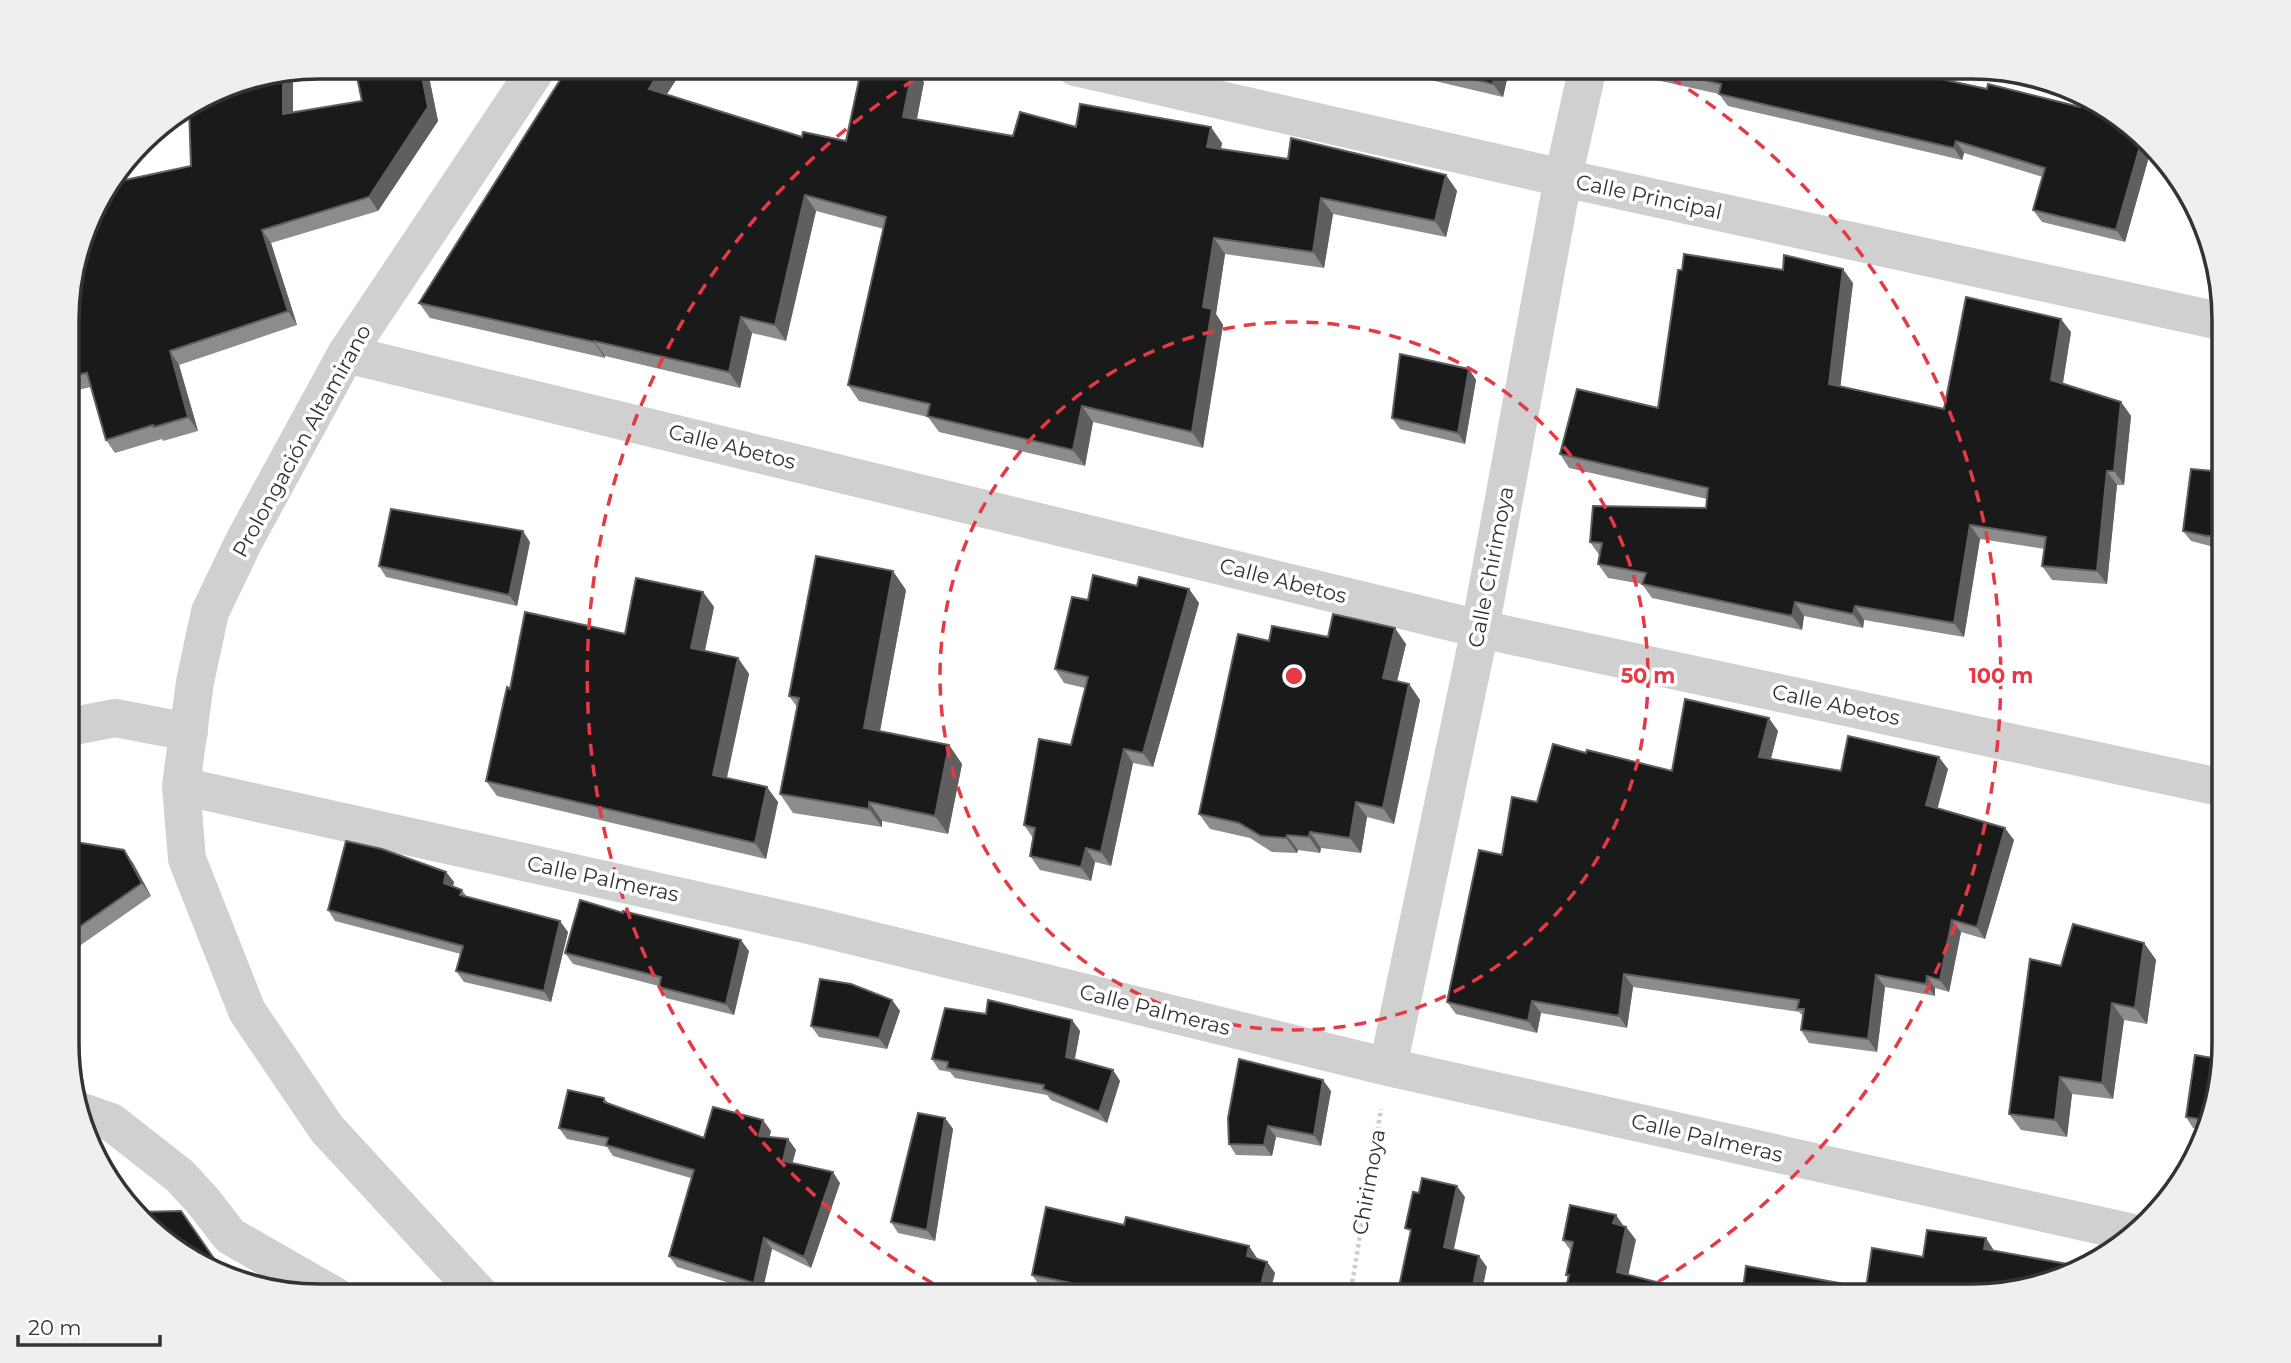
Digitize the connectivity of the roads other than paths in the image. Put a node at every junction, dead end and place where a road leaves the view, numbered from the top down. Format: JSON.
{"nodes":[{"id":1,"x":529,"y":79,"type":"edge"},
{"id":2,"x":1132,"y":79,"type":"edge"},
{"id":3,"x":1585,"y":79,"type":"edge"},
{"id":4,"x":1563,"y":178,"type":"junction"},
{"id":5,"x":2212,"y":319,"type":"edge"},
{"id":6,"x":346,"y":354,"type":"junction"},
{"id":7,"x":1480,"y":629,"type":"junction"},
{"id":8,"x":79,"y":725,"type":"edge"},
{"id":9,"x":189,"y":732,"type":"junction"},
{"id":10,"x":2212,"y":785,"type":"edge"},
{"id":11,"x":181,"y":786,"type":"junction"},
{"id":12,"x":1388,"y":1067,"type":"junction"},
{"id":13,"x":90,"y":1115,"type":"edge"},
{"id":14,"x":2122,"y":1230,"type":"edge"},
{"id":15,"x":312,"y":1283,"type":"edge"},
{"id":16,"x":470,"y":1284,"type":"edge"}],
"edges":[{"from":1,"to":6,"type":"street","name":"Prolongación Altamirano"},
{"from":2,"to":4,"type":"street","name":"Calle Principal"},
{"from":3,"to":4,"type":"street","name":"Calle Chirimoya"},
{"from":4,"to":5,"type":"street","name":"Calle Principal"},
{"from":4,"to":7,"type":"street","name":"Calle Chirimoya"},
{"from":6,"to":7,"type":"street","name":"Calle Abetos"},
{"from":6,"to":9,"type":"street","name":"Prolongación Altamirano"},
{"from":7,"to":10,"type":"street","name":"Calle Abetos"},
{"from":7,"to":12,"type":"street","name":"Calle Chirimoya"},
{"from":8,"to":9,"type":"street"},
{"from":9,"to":11,"type":"street","name":"Prolongación Altamirano"},
{"from":11,"to":12,"type":"street","name":"Calle Palmeras"},
{"from":11,"to":16,"type":"street","name":"Prolongación Altamirano"},
{"from":12,"to":14,"type":"street","name":"Calle Palmeras"},
{"from":13,"to":15,"type":"street"}]}
